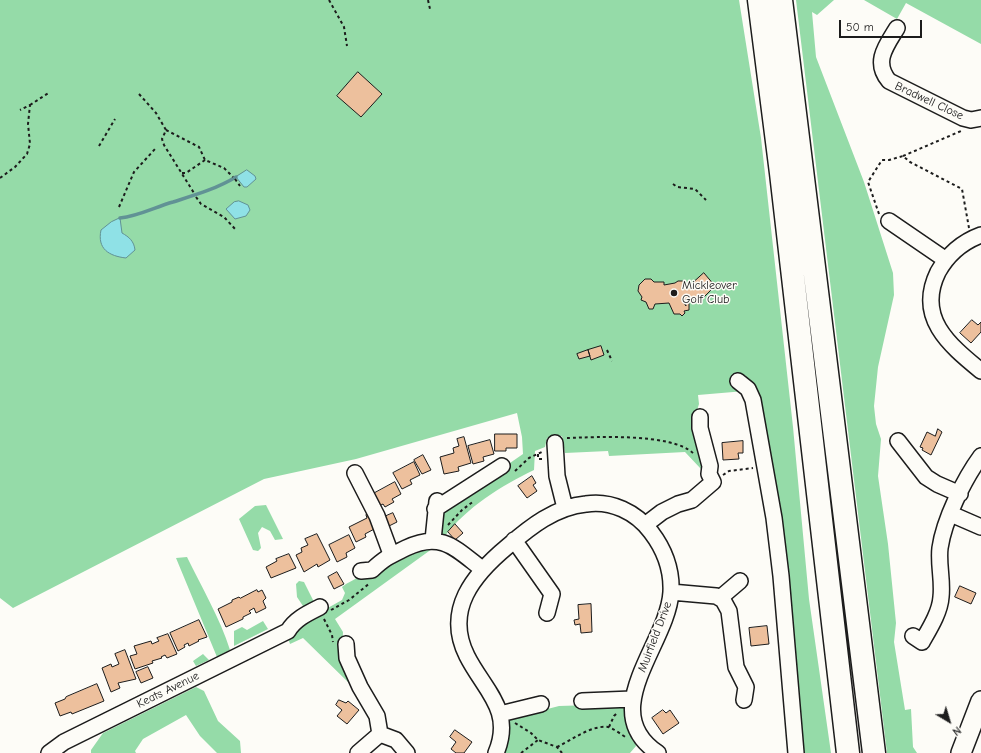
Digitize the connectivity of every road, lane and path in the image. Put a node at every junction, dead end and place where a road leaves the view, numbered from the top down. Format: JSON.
{"nodes":[{"id":1,"x":329,"y":0,"type":"edge"},
{"id":2,"x":428,"y":0,"type":"edge"},
{"id":3,"x":759,"y":0,"type":"edge"},
{"id":4,"x":781,"y":0,"type":"edge"},
{"id":5,"x":430,"y":9,"type":"dead end"},
{"id":6,"x":897,"y":28,"type":"dead end"},
{"id":7,"x":346,"y":46,"type":"dead end"},
{"id":8,"x":50,"y":92,"type":"dead end"},
{"id":9,"x":140,"y":94,"type":"dead end"},
{"id":10,"x":30,"y":105,"type":"junction"},
{"id":11,"x":20,"y":110,"type":"dead end"},
{"id":12,"x":979,"y":118,"type":"edge"},
{"id":13,"x":114,"y":119,"type":"dead end"},
{"id":14,"x":166,"y":130,"type":"junction"},
{"id":15,"x":99,"y":146,"type":"dead end"},
{"id":16,"x":155,"y":149,"type":"dead end"},
{"id":17,"x":903,"y":156,"type":"junction"},
{"id":18,"x":205,"y":160,"type":"junction"},
{"id":19,"x":182,"y":173,"type":"junction"},
{"id":20,"x":0,"y":178,"type":"edge"},
{"id":21,"x":673,"y":184,"type":"dead end"},
{"id":22,"x":240,"y":186,"type":"dead end"},
{"id":23,"x":194,"y":193,"type":"dead end"},
{"id":24,"x":196,"y":197,"type":"dead end"},
{"id":25,"x":706,"y":200,"type":"dead end"},
{"id":26,"x":119,"y":207,"type":"dead end"},
{"id":27,"x":889,"y":221,"type":"joint"},
{"id":28,"x":236,"y":230,"type":"dead end"},
{"id":29,"x":976,"y":237,"type":"edge"},
{"id":30,"x":946,"y":260,"type":"junction"},
{"id":31,"x":607,"y":350,"type":"dead end"},
{"id":32,"x":612,"y":361,"type":"dead end"},
{"id":33,"x":981,"y":371,"type":"edge"},
{"id":34,"x":738,"y":381,"type":"dead end"},
{"id":35,"x":700,"y":417,"type":"dead end"},
{"id":36,"x":898,"y":441,"type":"dead end"},
{"id":37,"x":548,"y":454,"type":"joint"},
{"id":38,"x":695,"y":456,"type":"dead end"},
{"id":39,"x":981,"y":456,"type":"edge"},
{"id":40,"x":502,"y":466,"type":"dead end"},
{"id":41,"x":765,"y":466,"type":"junction"},
{"id":42,"x":355,"y":473,"type":"dead end"},
{"id":43,"x":711,"y":476,"type":"junction"},
{"id":44,"x":960,"y":494,"type":"junction"},
{"id":45,"x":565,"y":508,"type":"junction"},
{"id":46,"x":951,"y":514,"type":"junction"},
{"id":47,"x":645,"y":526,"type":"junction"},
{"id":48,"x":981,"y":527,"type":"edge"},
{"id":49,"x":433,"y":540,"type":"junction"},
{"id":50,"x":514,"y":540,"type":"junction"},
{"id":51,"x":391,"y":554,"type":"junction"},
{"id":52,"x":482,"y":569,"type":"junction"},
{"id":53,"x":370,"y":574,"type":"joint"},
{"id":54,"x":740,"y":580,"type":"dead end"},
{"id":55,"x":671,"y":592,"type":"junction"},
{"id":56,"x":720,"y":598,"type":"junction"},
{"id":57,"x":325,"y":609,"type":"joint"},
{"id":58,"x":547,"y":613,"type":"dead end"},
{"id":59,"x":913,"y":636,"type":"dead end"},
{"id":60,"x":346,"y":644,"type":"dead end"},
{"id":61,"x":744,"y":700,"type":"dead end"},
{"id":62,"x":582,"y":701,"type":"dead end"},
{"id":63,"x":981,"y":701,"type":"edge"},
{"id":64,"x":632,"y":703,"type":"junction"},
{"id":65,"x":541,"y":704,"type":"dead end"},
{"id":66,"x":500,"y":717,"type":"junction"},
{"id":67,"x":610,"y":727,"type":"junction"},
{"id":68,"x":380,"y":734,"type":"junction"},
{"id":69,"x":538,"y":740,"type":"junction"},
{"id":70,"x":644,"y":741,"type":"junction"},
{"id":71,"x":557,"y":747,"type":"junction"},
{"id":72,"x":51,"y":753,"type":"edge"},
{"id":73,"x":358,"y":753,"type":"edge"},
{"id":74,"x":407,"y":753,"type":"edge"},
{"id":75,"x":496,"y":753,"type":"edge"},
{"id":76,"x":521,"y":753,"type":"edge"},
{"id":77,"x":562,"y":753,"type":"edge"},
{"id":78,"x":658,"y":753,"type":"edge"},
{"id":79,"x":796,"y":753,"type":"edge"},
{"id":80,"x":848,"y":753,"type":"edge"},
{"id":81,"x":874,"y":753,"type":"edge"},
{"id":82,"x":961,"y":753,"type":"edge"}],
"edges":[{"from":1,"to":7,"type":"path"},
{"from":2,"to":5,"type":"path"},
{"from":3,"to":80,"type":"highway"},
{"from":4,"to":81,"type":"highway"},
{"from":6,"to":12,"type":"street","name":"Bradwell Close"},
{"from":8,"to":10,"type":"path"},
{"from":9,"to":14,"type":"path"},
{"from":10,"to":11,"type":"path"},
{"from":10,"to":20,"type":"path"},
{"from":12,"to":17,"type":"path"},
{"from":13,"to":15,"type":"path"},
{"from":14,"to":18,"type":"path"},
{"from":14,"to":19,"type":"path"},
{"from":16,"to":26,"type":"path"},
{"from":17,"to":27,"type":"path"},
{"from":17,"to":29,"type":"path"},
{"from":18,"to":19,"type":"path"},
{"from":18,"to":22,"type":"path"},
{"from":19,"to":23,"type":"path"},
{"from":21,"to":25,"type":"path"},
{"from":24,"to":28,"type":"path"},
{"from":27,"to":30,"type":"street"},
{"from":29,"to":30,"type":"street"},
{"from":30,"to":33,"type":"street"},
{"from":31,"to":32,"type":"path"},
{"from":34,"to":41,"type":"street"},
{"from":35,"to":43,"type":"street"},
{"from":36,"to":44,"type":"street"},
{"from":37,"to":38,"type":"path"},
{"from":37,"to":45,"type":"street"},
{"from":39,"to":44,"type":"street"},
{"from":40,"to":49,"type":"street"},
{"from":41,"to":43,"type":"path"},
{"from":41,"to":79,"type":"street"},
{"from":42,"to":51,"type":"street"},
{"from":43,"to":47,"type":"street"},
{"from":44,"to":46,"type":"street"},
{"from":45,"to":47,"type":"street","name":"Muirfield Drive"},
{"from":45,"to":50,"type":"street","name":"Muirfield Drive"},
{"from":46,"to":48,"type":"street"},
{"from":46,"to":59,"type":"street"},
{"from":47,"to":55,"type":"street","name":"Muirfield Drive"},
{"from":49,"to":51,"type":"street"},
{"from":49,"to":52,"type":"street"},
{"from":50,"to":52,"type":"street","name":"Muirfield Drive"},
{"from":50,"to":58,"type":"street"},
{"from":51,"to":53,"type":"street"},
{"from":52,"to":66,"type":"street","name":"Muirfield Drive"},
{"from":53,"to":57,"type":"path"},
{"from":54,"to":56,"type":"street"},
{"from":55,"to":56,"type":"street"},
{"from":55,"to":64,"type":"street","name":"Muirfield Drive"},
{"from":56,"to":61,"type":"street"},
{"from":57,"to":72,"type":"street","name":"Keats Avenue"},
{"from":60,"to":68,"type":"street"},
{"from":62,"to":64,"type":"street"},
{"from":63,"to":82,"type":"main road"},
{"from":64,"to":67,"type":"path"},
{"from":64,"to":70,"type":"street"},
{"from":65,"to":66,"type":"street"},
{"from":66,"to":69,"type":"path"},
{"from":66,"to":75,"type":"street","name":"Muirfield Drive"},
{"from":67,"to":70,"type":"path"},
{"from":67,"to":71,"type":"path"},
{"from":68,"to":73,"type":"street"},
{"from":68,"to":74,"type":"street"},
{"from":69,"to":71,"type":"path"},
{"from":69,"to":76,"type":"path"},
{"from":70,"to":78,"type":"street"},
{"from":71,"to":77,"type":"path"}]}
